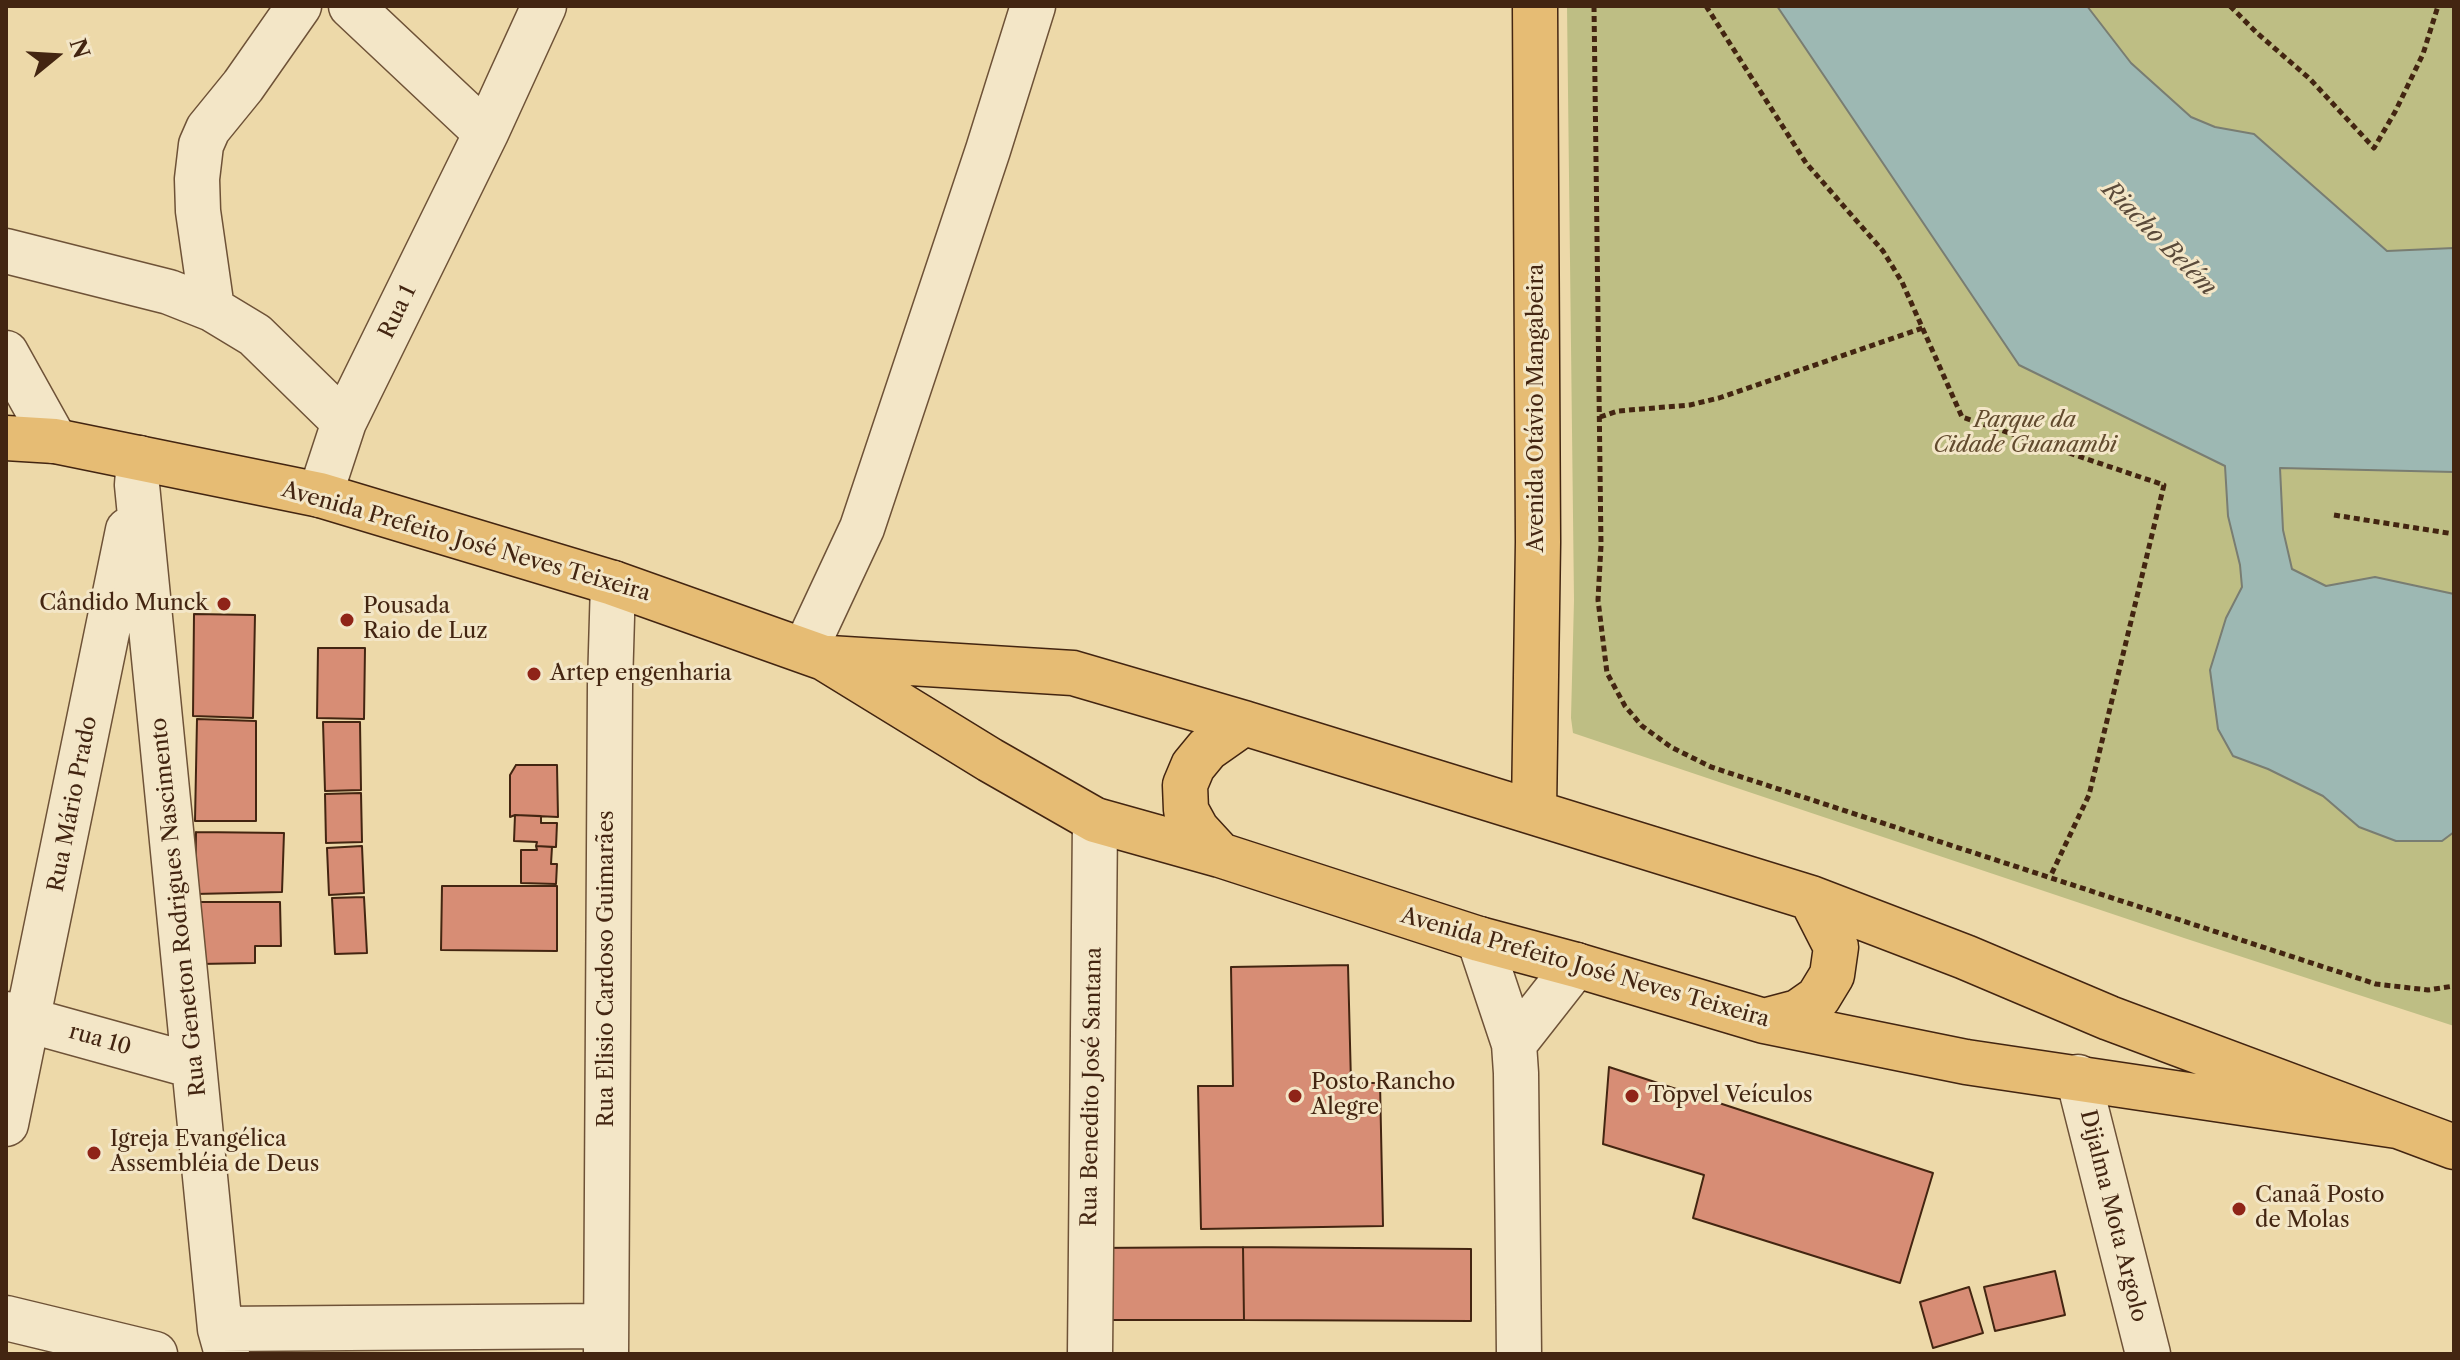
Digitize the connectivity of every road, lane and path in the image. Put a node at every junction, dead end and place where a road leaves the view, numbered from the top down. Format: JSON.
{"nodes":[{"id":1,"x":299,"y":6,"type":"edge"},
{"id":2,"x":351,"y":6,"type":"edge"},
{"id":3,"x":544,"y":6,"type":"edge"},
{"id":4,"x":1033,"y":6,"type":"edge"},
{"id":5,"x":1535,"y":6,"type":"edge"},
{"id":6,"x":1594,"y":6,"type":"edge"},
{"id":7,"x":1706,"y":6,"type":"edge"},
{"id":8,"x":2230,"y":6,"type":"edge"},
{"id":9,"x":2438,"y":6,"type":"edge"},
{"id":10,"x":486,"y":133,"type":"junction"},
{"id":11,"x":6,"y":251,"type":"edge"},
{"id":12,"x":212,"y":309,"type":"junction"},
{"id":13,"x":1923,"y":328,"type":"junction"},
{"id":14,"x":6,"y":353,"type":"edge"},
{"id":15,"x":1600,"y":417,"type":"junction"},
{"id":16,"x":344,"y":422,"type":"junction"},
{"id":17,"x":6,"y":438,"type":"edge"},
{"id":18,"x":55,"y":441,"type":"junction"},
{"id":19,"x":138,"y":471,"type":"junction"},
{"id":20,"x":320,"y":495,"type":"junction"},
{"id":21,"x":2334,"y":515,"type":"dead end"},
{"id":22,"x":2454,"y":534,"type":"edge"},
{"id":23,"x":613,"y":583,"type":"junction"},
{"id":24,"x":814,"y":654,"type":"junction"},
{"id":25,"x":1244,"y":723,"type":"junction"},
{"id":26,"x":1534,"y":811,"type":"junction"},
{"id":27,"x":1095,"y":820,"type":"junction"},
{"id":28,"x":1220,"y":855,"type":"junction"},
{"id":29,"x":2050,"y":877,"type":"junction"},
{"id":30,"x":1811,"y":898,"type":"junction"},
{"id":31,"x":1479,"y":939,"type":"junction"},
{"id":32,"x":1576,"y":965,"type":"junction"},
{"id":33,"x":2454,"y":986,"type":"edge"},
{"id":34,"x":17,"y":1017,"type":"edge"},
{"id":35,"x":1764,"y":1021,"type":"junction"},
{"id":36,"x":1514,"y":1044,"type":"junction"},
{"id":37,"x":194,"y":1066,"type":"junction"},
{"id":38,"x":2078,"y":1077,"type":"junction"},
{"id":39,"x":6,"y":1124,"type":"edge"},
{"id":40,"x":2397,"y":1126,"type":"junction"},
{"id":41,"x":2454,"y":1147,"type":"edge"},
{"id":42,"x":6,"y":1318,"type":"edge"},
{"id":43,"x":605,"y":1340,"type":"edge"},
{"id":44,"x":224,"y":1341,"type":"edge"},
{"id":45,"x":155,"y":1354,"type":"edge"},
{"id":46,"x":1090,"y":1354,"type":"edge"},
{"id":47,"x":1519,"y":1354,"type":"edge"},
{"id":48,"x":2148,"y":1354,"type":"edge"}],
"edges":[{"from":1,"to":12,"type":"street"},
{"from":2,"to":10,"type":"street"},
{"from":3,"to":10,"type":"street","name":"Rua 1"},
{"from":4,"to":24,"type":"street"},
{"from":5,"to":26,"type":"main road","name":"Avenida Otávio Mangabeira"},
{"from":6,"to":15,"type":"path"},
{"from":7,"to":13,"type":"path"},
{"from":8,"to":9,"type":"path"},
{"from":10,"to":16,"type":"street","name":"Rua 1"},
{"from":11,"to":12,"type":"street"},
{"from":12,"to":16,"type":"street"},
{"from":13,"to":15,"type":"path"},
{"from":13,"to":29,"type":"path"},
{"from":14,"to":18,"type":"street"},
{"from":15,"to":29,"type":"path"},
{"from":16,"to":20,"type":"street","name":"Rua 1"},
{"from":17,"to":18,"type":"main road","name":"Avenida Prefeito José Neves Teixeira"},
{"from":18,"to":19,"type":"main road","name":"Avenida Prefeito José Neves Teixeira"},
{"from":19,"to":20,"type":"main road","name":"Avenida Prefeito José Neves Teixeira"},
{"from":19,"to":34,"type":"street","name":"Rua Mário Prado"},
{"from":19,"to":37,"type":"street","name":"Rua Geneton Rodrigues Nascimento"},
{"from":20,"to":23,"type":"main road","name":"Avenida Prefeito José Neves Teixeira"},
{"from":21,"to":22,"type":"path"},
{"from":23,"to":24,"type":"main road","name":"Avenida Prefeito José Neves Teixeira"},
{"from":23,"to":43,"type":"street","name":"Rua Elisio Cardoso Guimarães"},
{"from":24,"to":25,"type":"main road","name":"Avenida Prefeito José Neves Teixeira"},
{"from":24,"to":27,"type":"main road","name":"Avenida Prefeito José Neves Teixeira"},
{"from":25,"to":26,"type":"main road","name":"Avenida Prefeito José Neves Teixeira"},
{"from":25,"to":28,"type":"main road"},
{"from":26,"to":30,"type":"main road","name":"Avenida Prefeito José Neves Teixeira"},
{"from":27,"to":28,"type":"main road","name":"Avenida Prefeito José Neves Teixeira"},
{"from":27,"to":46,"type":"street","name":"Rua Benedito José Santana"},
{"from":28,"to":31,"type":"main road","name":"Avenida Prefeito José Neves Teixeira"},
{"from":29,"to":33,"type":"path"},
{"from":30,"to":35,"type":"main road"},
{"from":30,"to":40,"type":"main road","name":"Avenida Prefeito José Neves Teixeira"},
{"from":31,"to":32,"type":"main road","name":"Avenida Prefeito José Neves Teixeira"},
{"from":31,"to":36,"type":"street"},
{"from":32,"to":35,"type":"main road","name":"Avenida Prefeito José Neves Teixeira"},
{"from":32,"to":36,"type":"street"},
{"from":34,"to":37,"type":"street","name":"rua 10"},
{"from":34,"to":39,"type":"street","name":"Rua Mário Prado"},
{"from":35,"to":38,"type":"main road","name":"Avenida Prefeito José Neves Teixeira"},
{"from":36,"to":47,"type":"street"},
{"from":37,"to":44,"type":"street","name":"Rua Geneton Rodrigues Nascimento"},
{"from":38,"to":40,"type":"main road","name":"Avenida Prefeito José Neves Teixeira"},
{"from":38,"to":48,"type":"street","name":"Dijalma Mota Argolo"},
{"from":40,"to":41,"type":"main road","name":"Avenida Prefeito José Neves Teixeira"},
{"from":42,"to":45,"type":"street"},
{"from":43,"to":44,"type":"street"}]}
